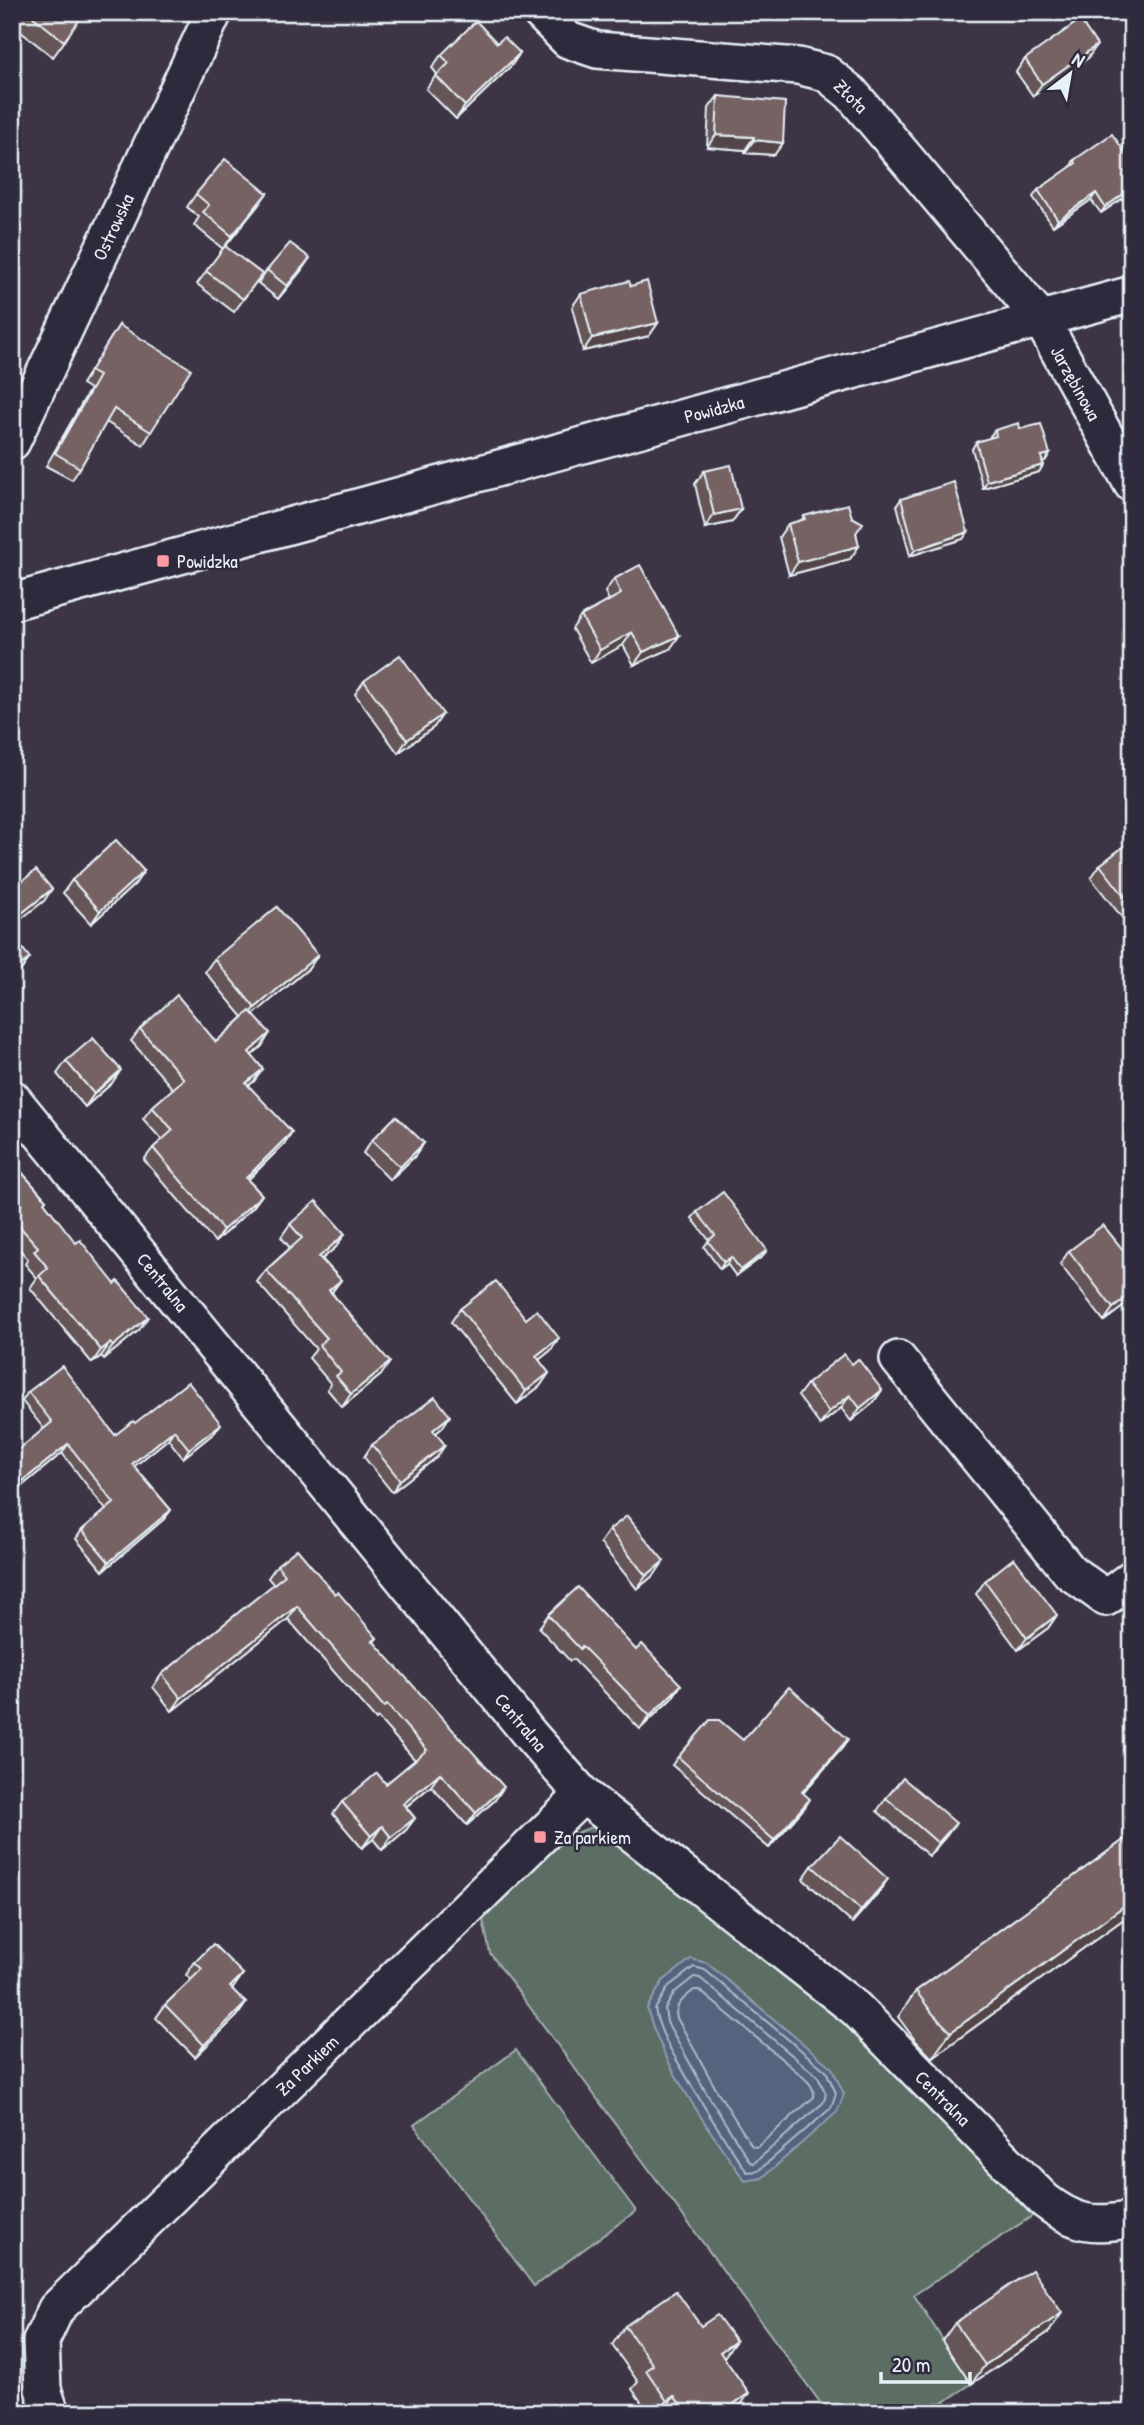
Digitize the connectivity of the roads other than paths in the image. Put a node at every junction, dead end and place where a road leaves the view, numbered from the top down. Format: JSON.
{"nodes":[{"id":1,"x":214,"y":12,"type":"edge"},
{"id":2,"x":540,"y":12,"type":"edge"},
{"id":3,"x":1132,"y":294,"type":"edge"},
{"id":4,"x":1041,"y":319,"type":"junction"},
{"id":5,"x":12,"y":442,"type":"edge"},
{"id":6,"x":1132,"y":484,"type":"edge"},
{"id":7,"x":12,"y":602,"type":"edge"},
{"id":8,"x":12,"y":1098,"type":"edge"},
{"id":9,"x":898,"y":1359,"type":"dead end"},
{"id":10,"x":1132,"y":1578,"type":"edge"},
{"id":11,"x":583,"y":1795,"type":"junction"},
{"id":12,"x":1132,"y":2219,"type":"edge"},
{"id":13,"x":26,"y":2347,"type":"edge"},
{"id":14,"x":51,"y":2413,"type":"edge"}],
"edges":[{"from":1,"to":5,"type":"street","name":"Ostrowska"},
{"from":2,"to":4,"type":"street","name":"Złota"},
{"from":3,"to":4,"type":"street","name":"Powidzka"},
{"from":4,"to":6,"type":"street","name":"Jarzębinowa"},
{"from":4,"to":7,"type":"street","name":"Powidzka"},
{"from":8,"to":11,"type":"street","name":"Centralna"},
{"from":9,"to":10,"type":"street"},
{"from":11,"to":12,"type":"street","name":"Centralna"},
{"from":11,"to":13,"type":"street","name":"Za Parkiem"},
{"from":13,"to":14,"type":"street","name":"Za Parkiem"}]}
